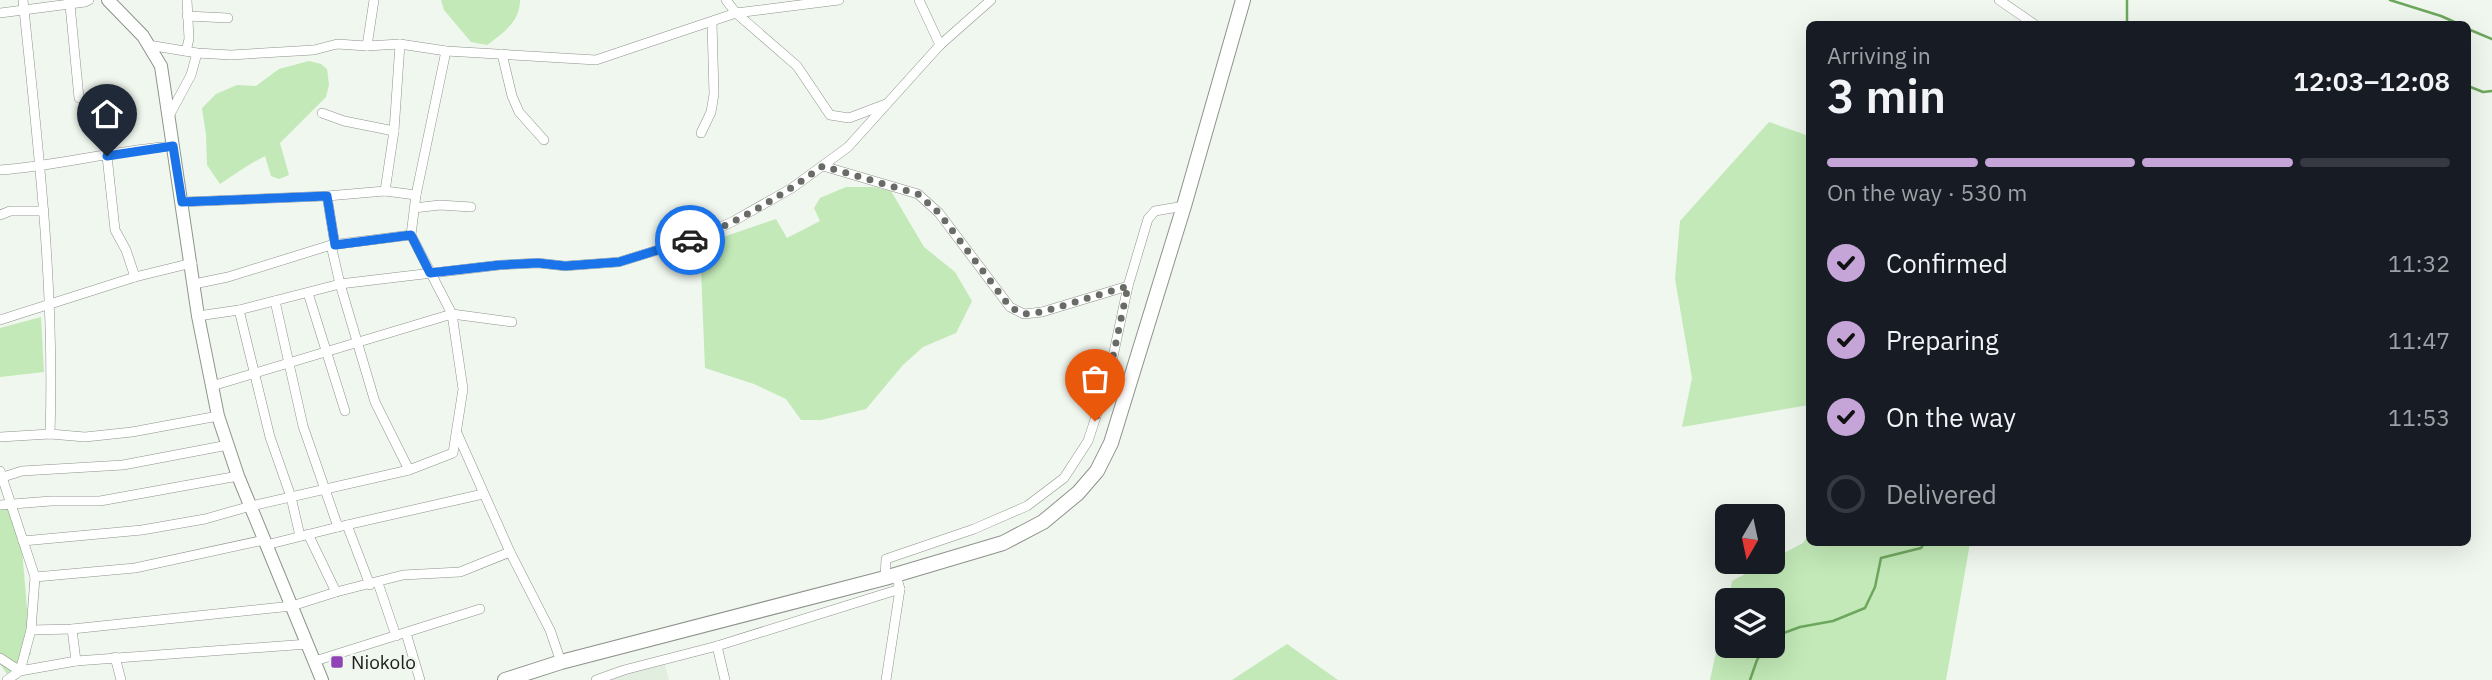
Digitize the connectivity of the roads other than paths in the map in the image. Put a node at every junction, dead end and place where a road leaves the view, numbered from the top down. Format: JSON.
{"nodes":[{"id":1,"x":23,"y":0,"type":"edge"},
{"id":2,"x":89,"y":0,"type":"edge"},
{"id":3,"x":108,"y":0,"type":"edge"},
{"id":4,"x":187,"y":0,"type":"edge"},
{"id":5,"x":374,"y":0,"type":"edge"},
{"id":6,"x":726,"y":0,"type":"edge"},
{"id":7,"x":839,"y":0,"type":"edge"},
{"id":8,"x":919,"y":0,"type":"edge"},
{"id":9,"x":990,"y":0,"type":"edge"},
{"id":10,"x":1243,"y":0,"type":"edge"},
{"id":11,"x":1999,"y":0,"type":"edge"},
{"id":12,"x":70,"y":5,"type":"junction"},
{"id":13,"x":24,"y":11,"type":"junction"},
{"id":14,"x":0,"y":13,"type":"edge"},
{"id":15,"x":736,"y":13,"type":"junction"},
{"id":16,"x":187,"y":16,"type":"junction"},
{"id":17,"x":228,"y":18,"type":"dead end"},
{"id":18,"x":2030,"y":21,"type":"edge"},
{"id":19,"x":712,"y":23,"type":"junction"},
{"id":20,"x":400,"y":44,"type":"junction"},
{"id":21,"x":148,"y":45,"type":"junction"},
{"id":22,"x":367,"y":46,"type":"junction"},
{"id":23,"x":940,"y":46,"type":"junction"},
{"id":24,"x":186,"y":51,"type":"junction"},
{"id":25,"x":446,"y":51,"type":"junction"},
{"id":26,"x":197,"y":53,"type":"junction"},
{"id":27,"x":502,"y":54,"type":"junction"},
{"id":28,"x":79,"y":98,"type":"dead end"},
{"id":29,"x":888,"y":104,"type":"junction"},
{"id":30,"x":322,"y":113,"type":"dead end"},
{"id":31,"x":169,"y":116,"type":"junction"},
{"id":32,"x":394,"y":131,"type":"junction"},
{"id":33,"x":701,"y":132,"type":"dead end"},
{"id":34,"x":544,"y":140,"type":"dead end"},
{"id":35,"x":173,"y":146,"type":"junction"},
{"id":36,"x":107,"y":156,"type":"junction"},
{"id":37,"x":823,"y":166,"type":"junction"},
{"id":38,"x":40,"y":168,"type":"junction"},
{"id":39,"x":0,"y":170,"type":"edge"},
{"id":40,"x":385,"y":191,"type":"junction"},
{"id":41,"x":416,"y":195,"type":"junction"},
{"id":42,"x":327,"y":196,"type":"junction"},
{"id":43,"x":182,"y":202,"type":"junction"},
{"id":44,"x":1184,"y":206,"type":"junction"},
{"id":45,"x":471,"y":207,"type":"dead end"},
{"id":46,"x":414,"y":208,"type":"junction"},
{"id":47,"x":44,"y":211,"type":"junction"},
{"id":48,"x":0,"y":215,"type":"edge"},
{"id":49,"x":411,"y":235,"type":"junction"},
{"id":50,"x":333,"y":245,"type":"junction"},
{"id":51,"x":192,"y":263,"type":"junction"},
{"id":52,"x":430,"y":273,"type":"junction"},
{"id":53,"x":135,"y":277,"type":"junction"},
{"id":54,"x":194,"y":284,"type":"junction"},
{"id":55,"x":340,"y":284,"type":"junction"},
{"id":56,"x":1128,"y":286,"type":"junction"},
{"id":57,"x":308,"y":293,"type":"junction"},
{"id":58,"x":275,"y":301,"type":"junction"},
{"id":59,"x":49,"y":303,"type":"junction"},
{"id":60,"x":239,"y":310,"type":"junction"},
{"id":61,"x":452,"y":314,"type":"junction"},
{"id":62,"x":198,"y":316,"type":"junction"},
{"id":63,"x":0,"y":320,"type":"edge"},
{"id":64,"x":512,"y":322,"type":"dead end"},
{"id":65,"x":358,"y":342,"type":"junction"},
{"id":66,"x":326,"y":353,"type":"junction"},
{"id":67,"x":290,"y":363,"type":"junction"},
{"id":68,"x":255,"y":375,"type":"junction"},
{"id":69,"x":212,"y":386,"type":"junction"},
{"id":70,"x":345,"y":411,"type":"dead end"},
{"id":71,"x":218,"y":416,"type":"junction"},
{"id":72,"x":456,"y":431,"type":"junction"},
{"id":73,"x":50,"y":434,"type":"junction"},
{"id":74,"x":0,"y":436,"type":"edge"},
{"id":75,"x":228,"y":445,"type":"junction"},
{"id":76,"x":409,"y":470,"type":"junction"},
{"id":77,"x":1,"y":474,"type":"edge"},
{"id":78,"x":238,"y":476,"type":"junction"},
{"id":79,"x":324,"y":488,"type":"junction"},
{"id":80,"x":483,"y":494,"type":"junction"},
{"id":81,"x":291,"y":497,"type":"junction"},
{"id":82,"x":12,"y":503,"type":"junction"},
{"id":83,"x":0,"y":505,"type":"edge"},
{"id":84,"x":251,"y":506,"type":"junction"},
{"id":85,"x":342,"y":526,"type":"junction"},
{"id":86,"x":304,"y":535,"type":"junction"},
{"id":87,"x":23,"y":541,"type":"junction"},
{"id":88,"x":265,"y":543,"type":"junction"},
{"id":89,"x":510,"y":552,"type":"junction"},
{"id":90,"x":35,"y":578,"type":"junction"},
{"id":91,"x":894,"y":581,"type":"junction"},
{"id":92,"x":374,"y":584,"type":"junction"},
{"id":93,"x":336,"y":592,"type":"junction"},
{"id":94,"x":292,"y":606,"type":"junction"},
{"id":95,"x":480,"y":609,"type":"dead end"},
{"id":96,"x":72,"y":629,"type":"junction"},
{"id":97,"x":31,"y":631,"type":"junction"},
{"id":98,"x":401,"y":635,"type":"junction"},
{"id":99,"x":308,"y":644,"type":"junction"},
{"id":100,"x":717,"y":646,"type":"junction"},
{"id":101,"x":115,"y":657,"type":"junction"},
{"id":102,"x":0,"y":659,"type":"edge"},
{"id":103,"x":76,"y":661,"type":"junction"},
{"id":104,"x":316,"y":661,"type":"junction"},
{"id":105,"x":561,"y":662,"type":"junction"},
{"id":106,"x":20,"y":671,"type":"junction"},
{"id":107,"x":7,"y":680,"type":"edge"},
{"id":108,"x":121,"y":680,"type":"edge"},
{"id":109,"x":322,"y":680,"type":"edge"},
{"id":110,"x":419,"y":680,"type":"edge"},
{"id":111,"x":505,"y":680,"type":"edge"},
{"id":112,"x":596,"y":680,"type":"edge"},
{"id":113,"x":725,"y":680,"type":"edge"},
{"id":114,"x":886,"y":680,"type":"edge"}],
"edges":[{"from":1,"to":13,"type":"street"},
{"from":2,"to":12,"type":"street"},
{"from":3,"to":21,"type":"street"},
{"from":4,"to":16,"type":"street"},
{"from":5,"to":22,"type":"street"},
{"from":6,"to":15,"type":"street"},
{"from":7,"to":15,"type":"street"},
{"from":8,"to":23,"type":"street"},
{"from":9,"to":23,"type":"street"},
{"from":10,"to":44,"type":"main road"},
{"from":11,"to":18,"type":"street"},
{"from":12,"to":13,"type":"street"},
{"from":12,"to":28,"type":"street"},
{"from":13,"to":14,"type":"street"},
{"from":13,"to":38,"type":"street"},
{"from":15,"to":19,"type":"street"},
{"from":15,"to":29,"type":"street"},
{"from":16,"to":17,"type":"street"},
{"from":16,"to":24,"type":"street"},
{"from":19,"to":27,"type":"street"},
{"from":19,"to":33,"type":"street"},
{"from":20,"to":22,"type":"street"},
{"from":20,"to":25,"type":"street"},
{"from":20,"to":32,"type":"street"},
{"from":21,"to":24,"type":"street"},
{"from":21,"to":31,"type":"street"},
{"from":22,"to":26,"type":"street"},
{"from":23,"to":29,"type":"street"},
{"from":24,"to":26,"type":"street"},
{"from":25,"to":27,"type":"street"},
{"from":25,"to":41,"type":"street"},
{"from":26,"to":31,"type":"street"},
{"from":27,"to":34,"type":"street"},
{"from":29,"to":37,"type":"street"},
{"from":30,"to":32,"type":"street"},
{"from":31,"to":35,"type":"street"},
{"from":32,"to":40,"type":"street"},
{"from":35,"to":36,"type":"street"},
{"from":35,"to":43,"type":"street"},
{"from":36,"to":38,"type":"street"},
{"from":36,"to":53,"type":"street"},
{"from":37,"to":52,"type":"street"},
{"from":37,"to":56,"type":"street"},
{"from":38,"to":39,"type":"street"},
{"from":38,"to":47,"type":"street"},
{"from":40,"to":41,"type":"street"},
{"from":40,"to":42,"type":"street"},
{"from":41,"to":46,"type":"street"},
{"from":42,"to":43,"type":"street"},
{"from":42,"to":50,"type":"street"},
{"from":43,"to":51,"type":"street"},
{"from":44,"to":56,"type":"street"},
{"from":44,"to":91,"type":"main road"},
{"from":45,"to":46,"type":"street"},
{"from":46,"to":49,"type":"street"},
{"from":47,"to":48,"type":"street"},
{"from":47,"to":59,"type":"street"},
{"from":49,"to":50,"type":"street"},
{"from":49,"to":52,"type":"street"},
{"from":50,"to":54,"type":"street"},
{"from":50,"to":55,"type":"street"},
{"from":51,"to":53,"type":"street"},
{"from":51,"to":54,"type":"street"},
{"from":52,"to":55,"type":"street"},
{"from":52,"to":61,"type":"street"},
{"from":53,"to":59,"type":"street"},
{"from":54,"to":62,"type":"street"},
{"from":55,"to":57,"type":"street"},
{"from":55,"to":65,"type":"street"},
{"from":56,"to":91,"type":"street"},
{"from":57,"to":58,"type":"street"},
{"from":57,"to":66,"type":"street"},
{"from":58,"to":60,"type":"street"},
{"from":58,"to":67,"type":"street"},
{"from":59,"to":63,"type":"street"},
{"from":59,"to":73,"type":"street"},
{"from":60,"to":62,"type":"street"},
{"from":60,"to":68,"type":"street"},
{"from":61,"to":64,"type":"street"},
{"from":61,"to":65,"type":"street"},
{"from":61,"to":72,"type":"street"},
{"from":62,"to":69,"type":"street"},
{"from":65,"to":66,"type":"street"},
{"from":65,"to":76,"type":"street"},
{"from":66,"to":67,"type":"street"},
{"from":66,"to":70,"type":"street"},
{"from":67,"to":68,"type":"street"},
{"from":67,"to":79,"type":"street"},
{"from":68,"to":69,"type":"street"},
{"from":68,"to":81,"type":"street"},
{"from":69,"to":71,"type":"street"},
{"from":71,"to":73,"type":"street"},
{"from":71,"to":75,"type":"street"},
{"from":72,"to":76,"type":"street"},
{"from":72,"to":80,"type":"street"},
{"from":73,"to":74,"type":"street"},
{"from":75,"to":77,"type":"street"},
{"from":75,"to":78,"type":"street"},
{"from":76,"to":79,"type":"street"},
{"from":77,"to":82,"type":"street"},
{"from":78,"to":82,"type":"street"},
{"from":78,"to":84,"type":"street"},
{"from":79,"to":81,"type":"street"},
{"from":79,"to":85,"type":"street"},
{"from":80,"to":85,"type":"street"},
{"from":80,"to":89,"type":"street"},
{"from":81,"to":84,"type":"street"},
{"from":81,"to":86,"type":"street"},
{"from":82,"to":83,"type":"street"},
{"from":82,"to":87,"type":"street"},
{"from":84,"to":87,"type":"street"},
{"from":84,"to":88,"type":"street"},
{"from":85,"to":86,"type":"street"},
{"from":85,"to":92,"type":"street"},
{"from":86,"to":88,"type":"street"},
{"from":86,"to":93,"type":"street"},
{"from":87,"to":90,"type":"street"},
{"from":88,"to":90,"type":"street"},
{"from":88,"to":94,"type":"street"},
{"from":89,"to":92,"type":"street"},
{"from":89,"to":105,"type":"street"},
{"from":90,"to":97,"type":"street"},
{"from":91,"to":100,"type":"street"},
{"from":91,"to":105,"type":"main road"},
{"from":91,"to":114,"type":"street"},
{"from":92,"to":93,"type":"street"},
{"from":92,"to":98,"type":"street"},
{"from":93,"to":94,"type":"street"},
{"from":94,"to":96,"type":"street"},
{"from":94,"to":99,"type":"street"},
{"from":95,"to":98,"type":"street"},
{"from":96,"to":97,"type":"street"},
{"from":96,"to":103,"type":"street"},
{"from":97,"to":106,"type":"street"},
{"from":98,"to":104,"type":"street"},
{"from":98,"to":110,"type":"street"},
{"from":99,"to":101,"type":"street"},
{"from":99,"to":104,"type":"street"},
{"from":100,"to":112,"type":"street"},
{"from":100,"to":113,"type":"street"},
{"from":101,"to":103,"type":"street"},
{"from":101,"to":108,"type":"street"},
{"from":102,"to":106,"type":"street"},
{"from":103,"to":106,"type":"street"},
{"from":104,"to":109,"type":"street"},
{"from":105,"to":111,"type":"main road"},
{"from":106,"to":107,"type":"street"}]}
